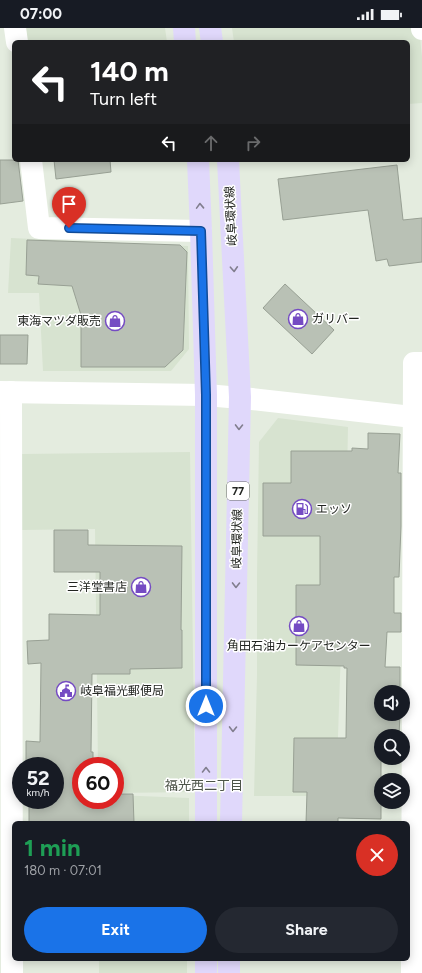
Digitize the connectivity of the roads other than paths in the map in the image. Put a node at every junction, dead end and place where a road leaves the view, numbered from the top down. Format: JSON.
{"nodes":[{"id":1,"x":15,"y":28,"type":"edge"},
{"id":2,"x":184,"y":28,"type":"edge"},
{"id":3,"x":210,"y":28,"type":"edge"},
{"id":4,"x":17,"y":40,"type":"edge"},
{"id":5,"x":185,"y":40,"type":"edge"},
{"id":6,"x":212,"y":40,"type":"edge"},
{"id":7,"x":31,"y":162,"type":"edge"},
{"id":8,"x":198,"y":162,"type":"edge"},
{"id":9,"x":228,"y":162,"type":"edge"},
{"id":10,"x":201,"y":231,"type":"junction"},
{"id":11,"x":422,"y":363,"type":"edge"},
{"id":12,"x":6,"y":392,"type":"edge"},
{"id":13,"x":206,"y":395,"type":"junction"},
{"id":14,"x":240,"y":397,"type":"junction"},
{"id":15,"x":418,"y":418,"type":"edge"},
{"id":16,"x":206,"y":821,"type":"edge"},
{"id":17,"x":231,"y":821,"type":"edge"},
{"id":18,"x":9,"y":904,"type":"edge"},
{"id":19,"x":414,"y":924,"type":"edge"},
{"id":20,"x":206,"y":961,"type":"edge"},
{"id":21,"x":229,"y":961,"type":"edge"},
{"id":22,"x":12,"y":973,"type":"edge"},
{"id":23,"x":206,"y":973,"type":"edge"},
{"id":24,"x":229,"y":973,"type":"edge"},
{"id":25,"x":412,"y":973,"type":"edge"}],
"edges":[{"from":1,"to":4,"type":"street"},
{"from":2,"to":5,"type":"main road"},
{"from":3,"to":6,"type":"main road"},
{"from":7,"to":10,"type":"street"},
{"from":10,"to":8,"type":"main road","one_way":true},
{"from":9,"to":14,"type":"main road","name":"岐阜環状線","number":"77","one_way":true},
{"from":10,"to":13,"type":"main road"},
{"from":11,"to":15,"type":"street"},
{"from":12,"to":13,"type":"street"},
{"from":12,"to":18,"type":"street"},
{"from":13,"to":14,"type":"street"},
{"from":16,"to":13,"type":"main road","one_way":true},
{"from":14,"to":15,"type":"street"},
{"from":14,"to":17,"type":"main road","name":"岐阜環状線","number":"77","one_way":true},
{"from":15,"to":19,"type":"street"},
{"from":18,"to":22,"type":"street"},
{"from":19,"to":25,"type":"street"},
{"from":20,"to":23,"type":"main road"},
{"from":21,"to":24,"type":"main road"}]}
